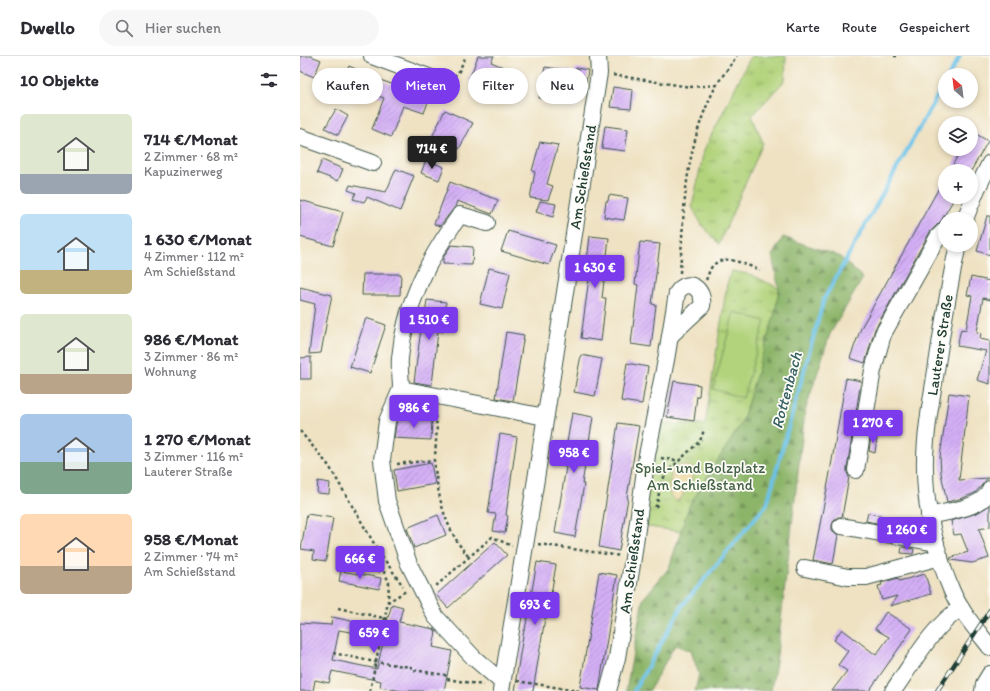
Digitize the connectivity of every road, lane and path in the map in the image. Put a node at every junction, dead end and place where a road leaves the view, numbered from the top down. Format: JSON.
{"nodes":[{"id":1,"x":372,"y":56,"type":"edge"},
{"id":2,"x":466,"y":56,"type":"edge"},
{"id":3,"x":598,"y":56,"type":"edge"},
{"id":4,"x":737,"y":56,"type":"edge"},
{"id":5,"x":894,"y":56,"type":"edge"},
{"id":6,"x":899,"y":56,"type":"edge"},
{"id":7,"x":404,"y":68,"type":"edge"},
{"id":8,"x":460,"y":69,"type":"edge"},
{"id":9,"x":599,"y":73,"type":"junction"},
{"id":10,"x":717,"y":84,"type":"junction"},
{"id":11,"x":300,"y":137,"type":"edge"},
{"id":12,"x":373,"y":163,"type":"dead end"},
{"id":13,"x":990,"y":164,"type":"edge"},
{"id":14,"x":968,"y":212,"type":"edge"},
{"id":15,"x":487,"y":224,"type":"dead end"},
{"id":16,"x":938,"y":237,"type":"edge"},
{"id":17,"x":957,"y":252,"type":"edge"},
{"id":18,"x":760,"y":270,"type":"dead end"},
{"id":19,"x":680,"y":288,"type":"junction"},
{"id":20,"x":701,"y":293,"type":"junction"},
{"id":21,"x":670,"y":336,"type":"junction"},
{"id":22,"x":401,"y":389,"type":"junction"},
{"id":23,"x":390,"y":416,"type":"junction"},
{"id":24,"x":545,"y":417,"type":"junction"},
{"id":25,"x":704,"y":430,"type":"dead end"},
{"id":26,"x":300,"y":431,"type":"edge"},
{"id":27,"x":435,"y":457,"type":"dead end"},
{"id":28,"x":660,"y":458,"type":"dead end"},
{"id":29,"x":680,"y":461,"type":"junction"},
{"id":30,"x":382,"y":466,"type":"junction"},
{"id":31,"x":856,"y":470,"type":"dead end"},
{"id":32,"x":990,"y":489,"type":"edge"},
{"id":33,"x":929,"y":516,"type":"junction"},
{"id":34,"x":638,"y":521,"type":"junction"},
{"id":35,"x":841,"y":526,"type":"dead end"},
{"id":36,"x":524,"y":547,"type":"junction"},
{"id":37,"x":938,"y":550,"type":"junction"},
{"id":38,"x":469,"y":557,"type":"junction"},
{"id":39,"x":633,"y":558,"type":"junction"},
{"id":40,"x":348,"y":564,"type":"dead end"},
{"id":41,"x":805,"y":568,"type":"dead end"},
{"id":42,"x":406,"y":592,"type":"junction"},
{"id":43,"x":418,"y":595,"type":"junction"},
{"id":44,"x":388,"y":602,"type":"junction"},
{"id":45,"x":338,"y":608,"type":"dead end"},
{"id":46,"x":961,"y":608,"type":"junction"},
{"id":47,"x":386,"y":619,"type":"junction"},
{"id":48,"x":990,"y":647,"type":"edge"},
{"id":49,"x":333,"y":653,"type":"dead end"},
{"id":50,"x":376,"y":662,"type":"junction"},
{"id":51,"x":990,"y":674,"type":"edge"},
{"id":52,"x":502,"y":685,"type":"edge"},
{"id":53,"x":370,"y":691,"type":"edge"},
{"id":54,"x":578,"y":691,"type":"edge"},
{"id":55,"x":608,"y":691,"type":"edge"},
{"id":56,"x":893,"y":691,"type":"edge"},
{"id":57,"x":983,"y":691,"type":"edge"}],
"edges":[{"from":1,"to":7,"type":"street"},
{"from":2,"to":8,"type":"path"},
{"from":3,"to":9,"type":"street","name":"Am Schießstand"},
{"from":4,"to":10,"type":"path"},
{"from":5,"to":6,"type":"path"},
{"from":9,"to":10,"type":"path"},
{"from":9,"to":24,"type":"street","name":"Am Schießstand"},
{"from":10,"to":19,"type":"path"},
{"from":11,"to":12,"type":"street"},
{"from":13,"to":14,"type":"street"},
{"from":15,"to":22,"type":"street"},
{"from":16,"to":31,"type":"street"},
{"from":17,"to":33,"type":"street","name":"Lauterer Straße"},
{"from":18,"to":20,"type":"path"},
{"from":19,"to":20,"type":"street"},
{"from":19,"to":21,"type":"street","name":"Am Schießstand"},
{"from":20,"to":21,"type":"street"},
{"from":21,"to":34,"type":"street","name":"Am Schießstand"},
{"from":22,"to":23,"type":"street"},
{"from":22,"to":24,"type":"street"},
{"from":23,"to":27,"type":"path"},
{"from":23,"to":30,"type":"street"},
{"from":24,"to":36,"type":"street","name":"Am Schießstand"},
{"from":25,"to":29,"type":"path"},
{"from":26,"to":42,"type":"path"},
{"from":28,"to":29,"type":"path"},
{"from":29,"to":34,"type":"path"},
{"from":30,"to":38,"type":"path"},
{"from":30,"to":43,"type":"street"},
{"from":32,"to":33,"type":"street"},
{"from":33,"to":37,"type":"street","name":"Lauterer Straße"},
{"from":34,"to":39,"type":"street","name":"Am Schießstand"},
{"from":35,"to":37,"type":"street"},
{"from":36,"to":38,"type":"path"},
{"from":36,"to":39,"type":"path"},
{"from":36,"to":52,"type":"street","name":"Am Schießstand"},
{"from":37,"to":41,"type":"street"},
{"from":37,"to":46,"type":"street","name":"Lauterer Straße"},
{"from":38,"to":43,"type":"path"},
{"from":39,"to":55,"type":"street","name":"Am Schießstand"},
{"from":40,"to":44,"type":"path"},
{"from":42,"to":43,"type":"path"},
{"from":42,"to":44,"type":"path"},
{"from":43,"to":52,"type":"street"},
{"from":44,"to":47,"type":"path"},
{"from":45,"to":47,"type":"path"},
{"from":46,"to":48,"type":"street","name":"Lauterer Straße"},
{"from":46,"to":56,"type":"street"},
{"from":47,"to":50,"type":"path"},
{"from":49,"to":50,"type":"path"},
{"from":50,"to":52,"type":"path"},
{"from":50,"to":53,"type":"path"},
{"from":51,"to":57,"type":"street"},
{"from":52,"to":54,"type":"path"}]}
